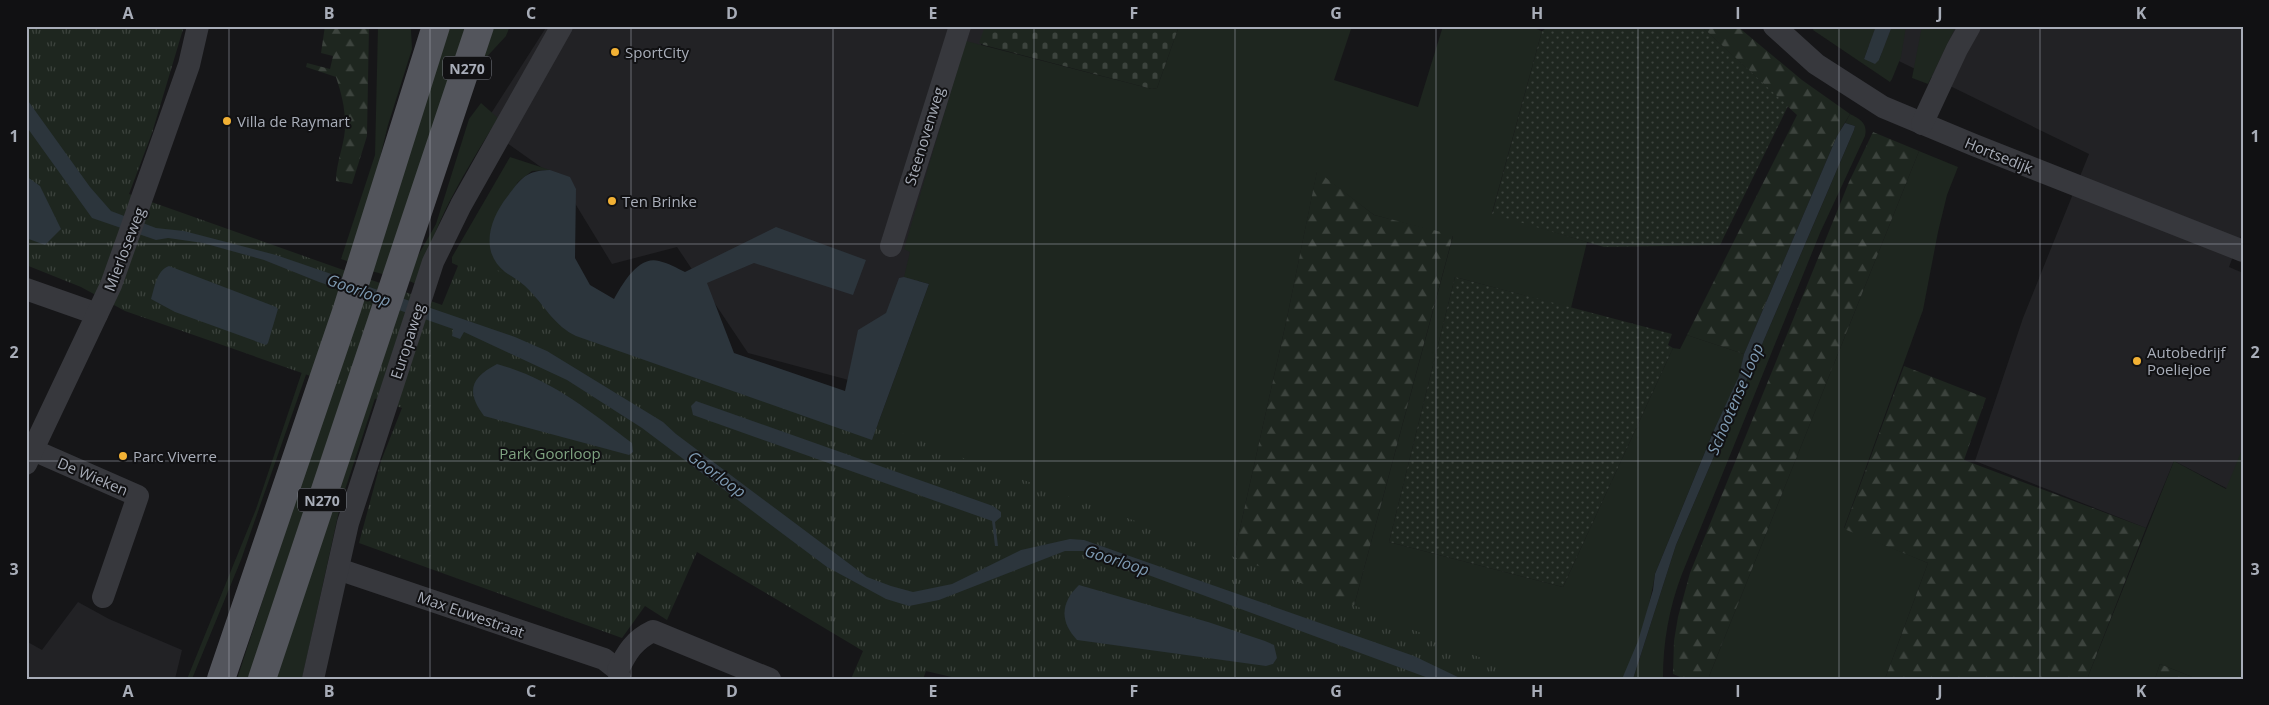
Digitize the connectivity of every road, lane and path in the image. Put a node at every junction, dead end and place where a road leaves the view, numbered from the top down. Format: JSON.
{"nodes":[{"id":1,"x":198,"y":26,"type":"edge"},
{"id":2,"x":436,"y":26,"type":"edge"},
{"id":3,"x":480,"y":26,"type":"edge"},
{"id":4,"x":562,"y":26,"type":"edge"},
{"id":5,"x":960,"y":26,"type":"edge"},
{"id":6,"x":1774,"y":26,"type":"edge"},
{"id":7,"x":1970,"y":26,"type":"edge"},
{"id":8,"x":1922,"y":124,"type":"junction"},
{"id":9,"x":891,"y":246,"type":"dead end"},
{"id":10,"x":2243,"y":251,"type":"edge"},
{"id":11,"x":26,"y":289,"type":"edge"},
{"id":12,"x":97,"y":314,"type":"junction"},
{"id":13,"x":30,"y":457,"type":"edge"},
{"id":14,"x":338,"y":569,"type":"junction"},
{"id":15,"x":103,"y":597,"type":"dead end"},
{"id":16,"x":614,"y":670,"type":"edge"},
{"id":17,"x":220,"y":679,"type":"edge"},
{"id":18,"x":262,"y":679,"type":"edge"},
{"id":19,"x":313,"y":679,"type":"edge"},
{"id":20,"x":770,"y":679,"type":"edge"}],
"edges":[{"from":1,"to":12,"type":"street","name":"Mierloseweg"},
{"from":2,"to":17,"type":"main road","number":"N270"},
{"from":3,"to":18,"type":"main road","name":"Europaweg","number":"N270"},
{"from":4,"to":14,"type":"street","name":"Europaweg"},
{"from":5,"to":9,"type":"street","name":"Steenovenweg"},
{"from":6,"to":8,"type":"street","name":"Hortsedijk"},
{"from":7,"to":8,"type":"street"},
{"from":8,"to":10,"type":"street","name":"Hortsedijk"},
{"from":11,"to":12,"type":"street"},
{"from":12,"to":13,"type":"street","name":"Mierloseweg"},
{"from":13,"to":15,"type":"street","name":"De Wieken"},
{"from":14,"to":16,"type":"street","name":"Max Euwestraat"},
{"from":14,"to":19,"type":"street","name":"Europaweg"},
{"from":16,"to":20,"type":"street"}]}
